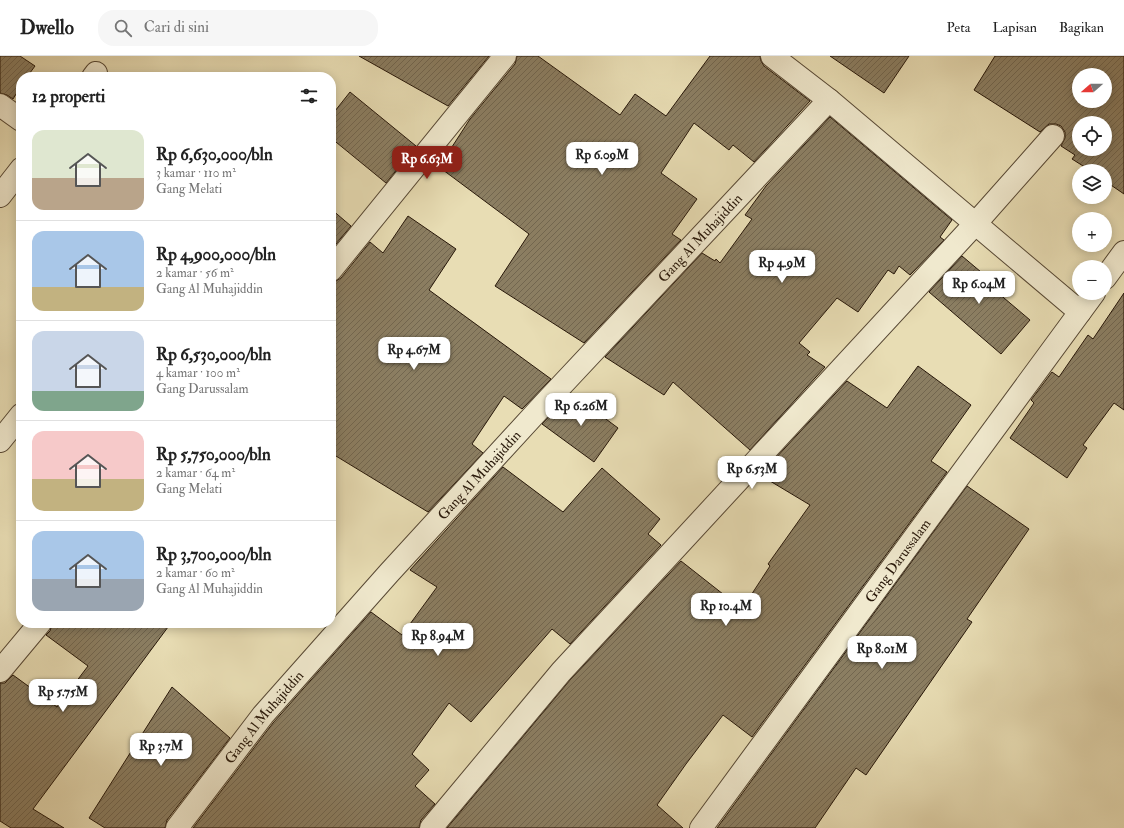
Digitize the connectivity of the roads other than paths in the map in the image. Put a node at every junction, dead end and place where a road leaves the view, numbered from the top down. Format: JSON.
{"nodes":[{"id":1,"x":772,"y":56,"type":"edge"},
{"id":2,"x":500,"y":62,"type":"edge"},
{"id":3,"x":829,"y":100,"type":"junction"},
{"id":4,"x":0,"y":105,"type":"edge"},
{"id":5,"x":16,"y":116,"type":"edge"},
{"id":6,"x":1053,"y":136,"type":"dead end"},
{"id":7,"x":16,"y":175,"type":"edge"},
{"id":8,"x":0,"y":196,"type":"edge"},
{"id":9,"x":975,"y":224,"type":"junction"},
{"id":10,"x":1124,"y":252,"type":"edge"},
{"id":11,"x":336,"y":264,"type":"edge"},
{"id":12,"x":1112,"y":268,"type":"edge"},
{"id":13,"x":1089,"y":300,"type":"edge"},
{"id":14,"x":1080,"y":312,"type":"junction"},
{"id":15,"x":16,"y":421,"type":"edge"},
{"id":16,"x":0,"y":440,"type":"edge"},
{"id":17,"x":36,"y":628,"type":"edge"},
{"id":18,"x":0,"y":671,"type":"edge"},
{"id":19,"x":177,"y":828,"type":"edge"},
{"id":20,"x":431,"y":828,"type":"edge"},
{"id":21,"x":701,"y":828,"type":"edge"}],
"edges":[{"from":1,"to":3,"type":"street"},
{"from":2,"to":11,"type":"street"},
{"from":3,"to":9,"type":"street"},
{"from":3,"to":19,"type":"street","name":"Gang Al Muhajiddin"},
{"from":4,"to":5,"type":"street"},
{"from":6,"to":9,"type":"street"},
{"from":7,"to":8,"type":"street"},
{"from":9,"to":14,"type":"street"},
{"from":9,"to":20,"type":"street"},
{"from":10,"to":12,"type":"street"},
{"from":13,"to":14,"type":"street","name":"Gang Darussalam"},
{"from":14,"to":21,"type":"street","name":"Gang Darussalam"},
{"from":15,"to":16,"type":"street"},
{"from":17,"to":18,"type":"street"}]}
